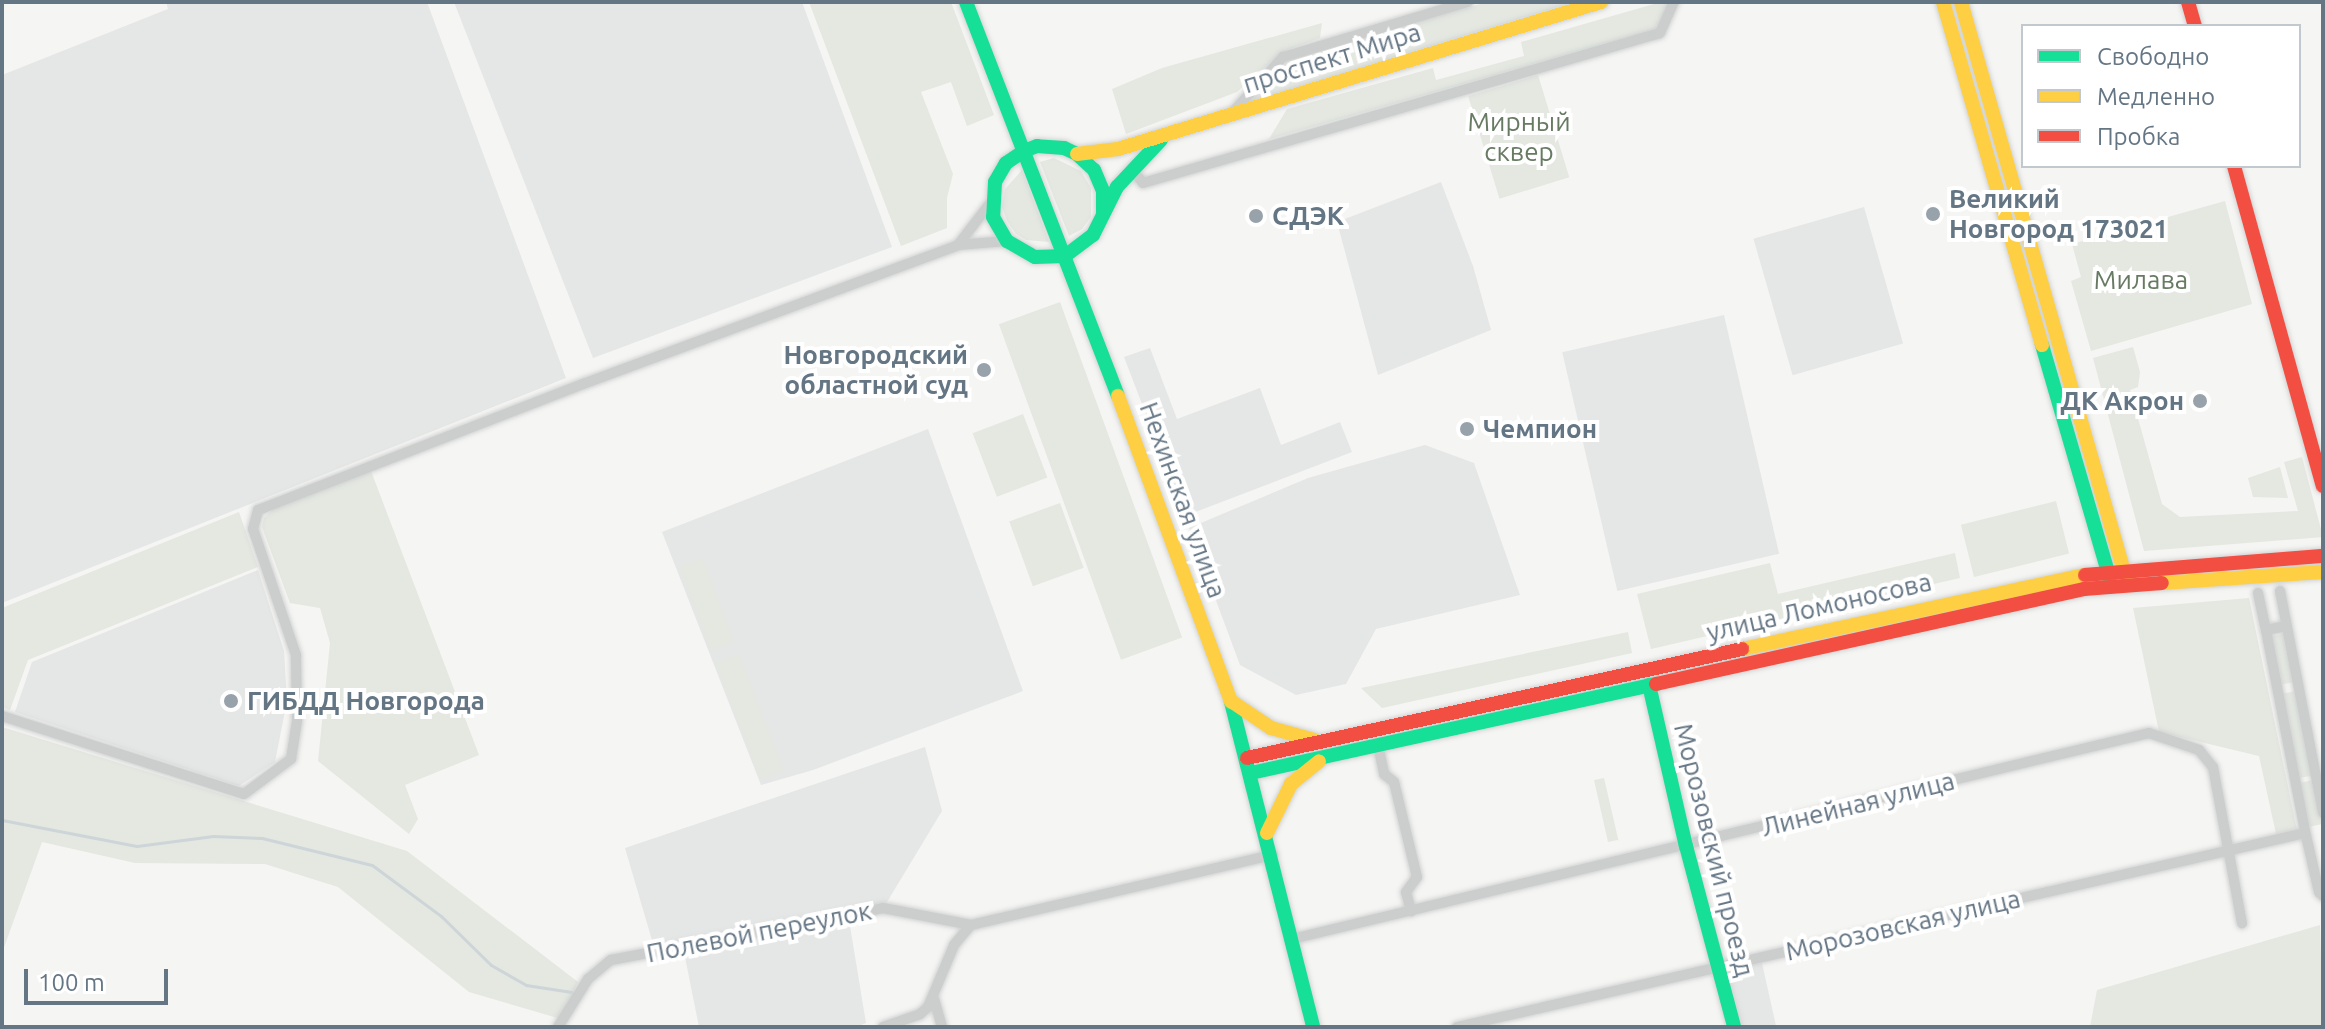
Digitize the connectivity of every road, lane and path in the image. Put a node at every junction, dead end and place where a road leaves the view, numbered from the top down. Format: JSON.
{"nodes":[{"id":1,"x":966,"y":2,"type":"edge"},
{"id":2,"x":1468,"y":2,"type":"edge"},
{"id":3,"x":1601,"y":2,"type":"edge"},
{"id":4,"x":1674,"y":2,"type":"edge"},
{"id":5,"x":1943,"y":2,"type":"edge"},
{"id":6,"x":2188,"y":2,"type":"edge"},
{"id":7,"x":1962,"y":8,"type":"edge"},
{"id":8,"x":1948,"y":19,"type":"junction"},
{"id":9,"x":2194,"y":24,"type":"edge"},
{"id":10,"x":1230,"y":114,"type":"junction"},
{"id":11,"x":1168,"y":134,"type":"junction"},
{"id":12,"x":1024,"y":151,"type":"junction"},
{"id":13,"x":1077,"y":154,"type":"junction"},
{"id":14,"x":2235,"y":168,"type":"edge"},
{"id":15,"x":1131,"y":169,"type":"junction"},
{"id":16,"x":991,"y":202,"type":"junction"},
{"id":17,"x":1103,"y":214,"type":"junction"},
{"id":18,"x":1007,"y":241,"type":"junction"},
{"id":19,"x":958,"y":245,"type":"junction"},
{"id":20,"x":1065,"y":256,"type":"junction"},
{"id":21,"x":2323,"y":486,"type":"edge"},
{"id":22,"x":2323,"y":556,"type":"edge"},
{"id":23,"x":2124,"y":570,"type":"junction"},
{"id":24,"x":2108,"y":572,"type":"junction"},
{"id":25,"x":2323,"y":572,"type":"edge"},
{"id":26,"x":2129,"y":586,"type":"junction"},
{"id":27,"x":2112,"y":587,"type":"junction"},
{"id":28,"x":2280,"y":591,"type":"dead end"},
{"id":29,"x":2258,"y":593,"type":"dead end"},
{"id":30,"x":1927,"y":615,"type":"junction"},
{"id":31,"x":2287,"y":626,"type":"junction"},
{"id":32,"x":2266,"y":630,"type":"junction"},
{"id":33,"x":1649,"y":685,"type":"junction"},
{"id":34,"x":1231,"y":701,"type":"junction"},
{"id":35,"x":1491,"y":712,"type":"junction"},
{"id":36,"x":2,"y":716,"type":"edge"},
{"id":37,"x":1331,"y":740,"type":"junction"},
{"id":38,"x":1378,"y":745,"type":"junction"},
{"id":39,"x":1338,"y":754,"type":"junction"},
{"id":40,"x":1249,"y":766,"type":"junction"},
{"id":41,"x":2323,"y":813,"type":"edge"},
{"id":42,"x":1267,"y":833,"type":"junction"},
{"id":43,"x":2301,"y":834,"type":"dead end"},
{"id":44,"x":1686,"y":846,"type":"junction"},
{"id":45,"x":2229,"y":849,"type":"junction"},
{"id":46,"x":1273,"y":855,"type":"junction"},
{"id":47,"x":2323,"y":896,"type":"edge"},
{"id":48,"x":1411,"y":911,"type":"junction"},
{"id":49,"x":2242,"y":923,"type":"dead end"},
{"id":50,"x":971,"y":925,"type":"junction"},
{"id":51,"x":1292,"y":939,"type":"junction"},
{"id":52,"x":1720,"y":968,"type":"junction"},
{"id":53,"x":934,"y":999,"type":"junction"},
{"id":54,"x":558,"y":1027,"type":"edge"},
{"id":55,"x":883,"y":1027,"type":"edge"},
{"id":56,"x":942,"y":1027,"type":"edge"},
{"id":57,"x":1313,"y":1027,"type":"edge"},
{"id":58,"x":1457,"y":1027,"type":"edge"},
{"id":59,"x":1734,"y":1027,"type":"edge"}],
"edges":[{"from":1,"to":12,"type":"main road","name":"Нехинская улица"},
{"from":2,"to":10,"type":"street"},
{"from":3,"to":10,"type":"main road","name":"проспект Мира"},
{"from":4,"to":15,"type":"street"},
{"from":5,"to":8,"type":"main road"},
{"from":6,"to":9,"type":"main road"},
{"from":7,"to":8,"type":"main road"},
{"from":7,"to":23,"type":"main road"},
{"from":8,"to":24,"type":"main road"},
{"from":10,"to":11,"type":"main road","name":"проспект Мира"},
{"from":11,"to":13,"type":"main road","name":"проспект Мира"},
{"from":11,"to":15,"type":"main road","name":"проспект Мира"},
{"from":12,"to":13,"type":"main road","name":"проспект Мира"},
{"from":12,"to":16,"type":"main road"},
{"from":12,"to":20,"type":"main road","name":"Нехинская улица"},
{"from":13,"to":17,"type":"main road"},
{"from":14,"to":21,"type":"main road"},
{"from":15,"to":17,"type":"main road","name":"проспект Мира"},
{"from":16,"to":18,"type":"main road"},
{"from":16,"to":19,"type":"street"},
{"from":17,"to":20,"type":"main road","name":"проспект Мира"},
{"from":18,"to":19,"type":"street"},
{"from":18,"to":20,"type":"main road"},
{"from":19,"to":36,"type":"street"},
{"from":20,"to":34,"type":"main road","name":"Нехинская улица"},
{"from":22,"to":23,"type":"main road","name":"улица Ломоносова"},
{"from":23,"to":24,"type":"main road","name":"улица Ломоносова"},
{"from":23,"to":26,"type":"main road"},
{"from":24,"to":27,"type":"main road"},
{"from":24,"to":30,"type":"main road","name":"улица Ломоносова"},
{"from":25,"to":26,"type":"main road","name":"улица Ломоносова"},
{"from":26,"to":27,"type":"main road","name":"улица Ломоносова"},
{"from":27,"to":30,"type":"main road","name":"улица Ломоносова"},
{"from":28,"to":31,"type":"street"},
{"from":29,"to":32,"type":"street"},
{"from":30,"to":33,"type":"main road","name":"улица Ломоносова"},
{"from":30,"to":35,"type":"main road","name":"улица Ломоносова"},
{"from":31,"to":32,"type":"street"},
{"from":31,"to":41,"type":"street"},
{"from":32,"to":47,"type":"street"},
{"from":33,"to":35,"type":"main road","name":"улица Ломоносова"},
{"from":33,"to":44,"type":"main road","name":"Морозовский проезд"},
{"from":34,"to":37,"type":"main road","name":"улица Ломоносова"},
{"from":34,"to":40,"type":"main road","name":"Нехинская улица"},
{"from":35,"to":37,"type":"main road","name":"улица Ломоносова"},
{"from":35,"to":38,"type":"main road","name":"улица Ломоносова"},
{"from":37,"to":40,"type":"main road","name":"улица Ломоносова"},
{"from":38,"to":39,"type":"main road","name":"улица Ломоносова"},
{"from":38,"to":48,"type":"street"},
{"from":39,"to":40,"type":"main road","name":"улица Ломоносова"},
{"from":39,"to":42,"type":"main road","name":"улица Ломоносова"},
{"from":40,"to":42,"type":"main road","name":"Нехинская улица"},
{"from":42,"to":46,"type":"main road","name":"Нехинская улица"},
{"from":43,"to":45,"type":"street","name":"Морозовская улица"},
{"from":44,"to":45,"type":"street","name":"Линейная улица"},
{"from":44,"to":48,"type":"street","name":"Линейная улица"},
{"from":44,"to":52,"type":"main road","name":"Морозовский проезд"},
{"from":45,"to":49,"type":"street","name":"Линейная улица"},
{"from":45,"to":52,"type":"street","name":"Морозовская улица"},
{"from":46,"to":50,"type":"street","name":"Полевой переулок"},
{"from":46,"to":51,"type":"main road","name":"Нехинская улица"},
{"from":48,"to":51,"type":"street","name":"Линейная улица"},
{"from":50,"to":53,"type":"street"},
{"from":50,"to":54,"type":"street","name":"Полевой переулок"},
{"from":51,"to":57,"type":"main road","name":"Нехинская улица"},
{"from":52,"to":58,"type":"street","name":"Морозовская улица"},
{"from":52,"to":59,"type":"main road","name":"Морозовский проезд"},
{"from":53,"to":55,"type":"street"},
{"from":53,"to":56,"type":"street"}]}
